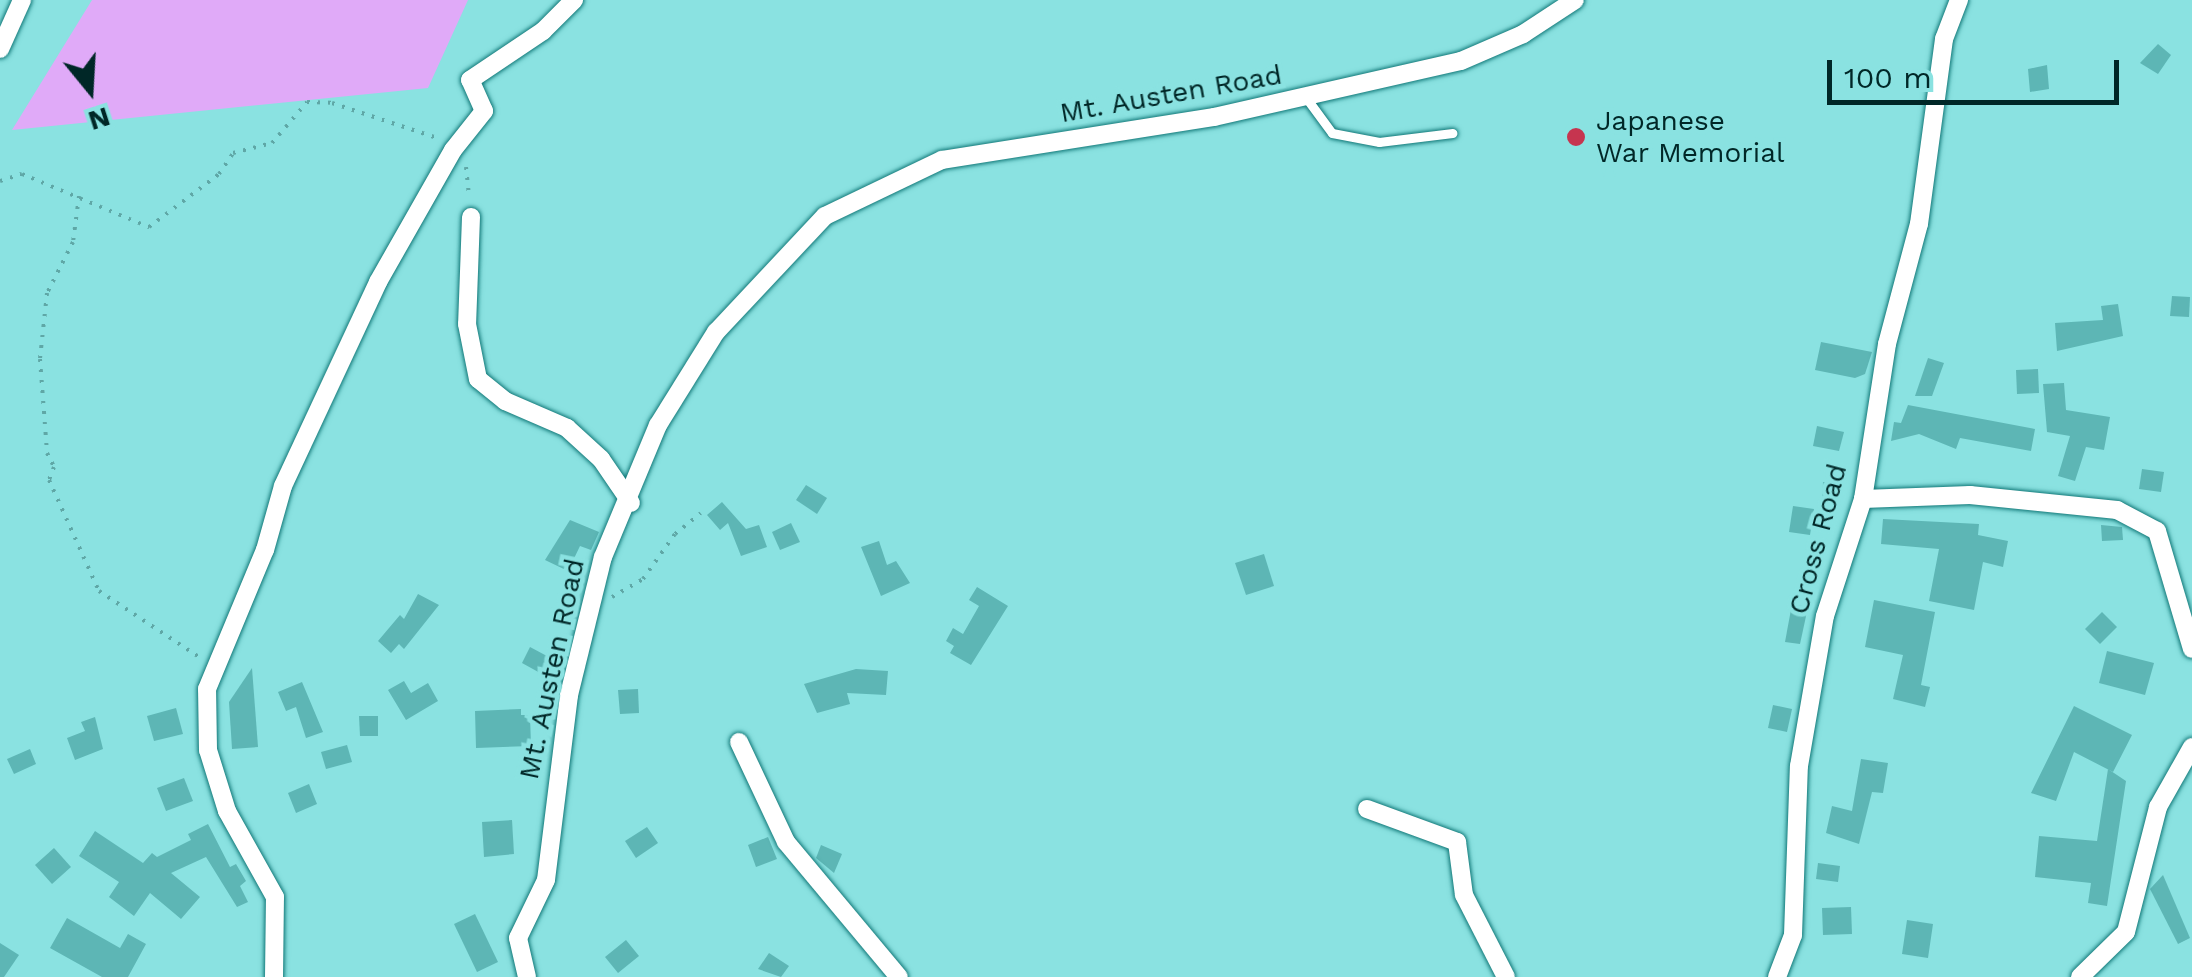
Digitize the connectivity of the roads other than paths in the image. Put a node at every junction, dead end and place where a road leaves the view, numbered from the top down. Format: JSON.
{"nodes":[{"id":1,"x":22,"y":0,"type":"edge"},
{"id":2,"x":574,"y":0,"type":"edge"},
{"id":3,"x":1575,"y":0,"type":"edge"},
{"id":4,"x":1959,"y":0,"type":"edge"},
{"id":5,"x":0,"y":50,"type":"edge"},
{"id":6,"x":1307,"y":99,"type":"junction"},
{"id":7,"x":1452,"y":133,"type":"dead end"},
{"id":8,"x":472,"y":217,"type":"road end"},
{"id":9,"x":1863,"y":499,"type":"junction"},
{"id":10,"x":630,"y":503,"type":"junction"},
{"id":11,"x":2192,"y":649,"type":"edge"},
{"id":12,"x":739,"y":742,"type":"dead end"},
{"id":13,"x":2192,"y":747,"type":"edge"},
{"id":14,"x":1367,"y":808,"type":"dead end"},
{"id":15,"x":274,"y":977,"type":"edge"},
{"id":16,"x":527,"y":977,"type":"edge"},
{"id":17,"x":898,"y":977,"type":"edge"},
{"id":18,"x":1506,"y":977,"type":"edge"},
{"id":19,"x":1777,"y":977,"type":"edge"},
{"id":20,"x":2080,"y":977,"type":"edge"}],
"edges":[{"from":1,"to":5,"type":"street"},
{"from":2,"to":15,"type":"street"},
{"from":3,"to":6,"type":"street","name":"Mt. Austen Road"},
{"from":4,"to":9,"type":"street","name":"Cross Road"},
{"from":6,"to":7,"type":"lane"},
{"from":6,"to":10,"type":"street","name":"Mt. Austen Road"},
{"from":8,"to":10,"type":"street"},
{"from":9,"to":11,"type":"street"},
{"from":9,"to":19,"type":"street","name":"Cross Road"},
{"from":10,"to":16,"type":"street","name":"Mt. Austen Road"},
{"from":12,"to":17,"type":"street"},
{"from":13,"to":20,"type":"street"},
{"from":14,"to":18,"type":"street"}]}
